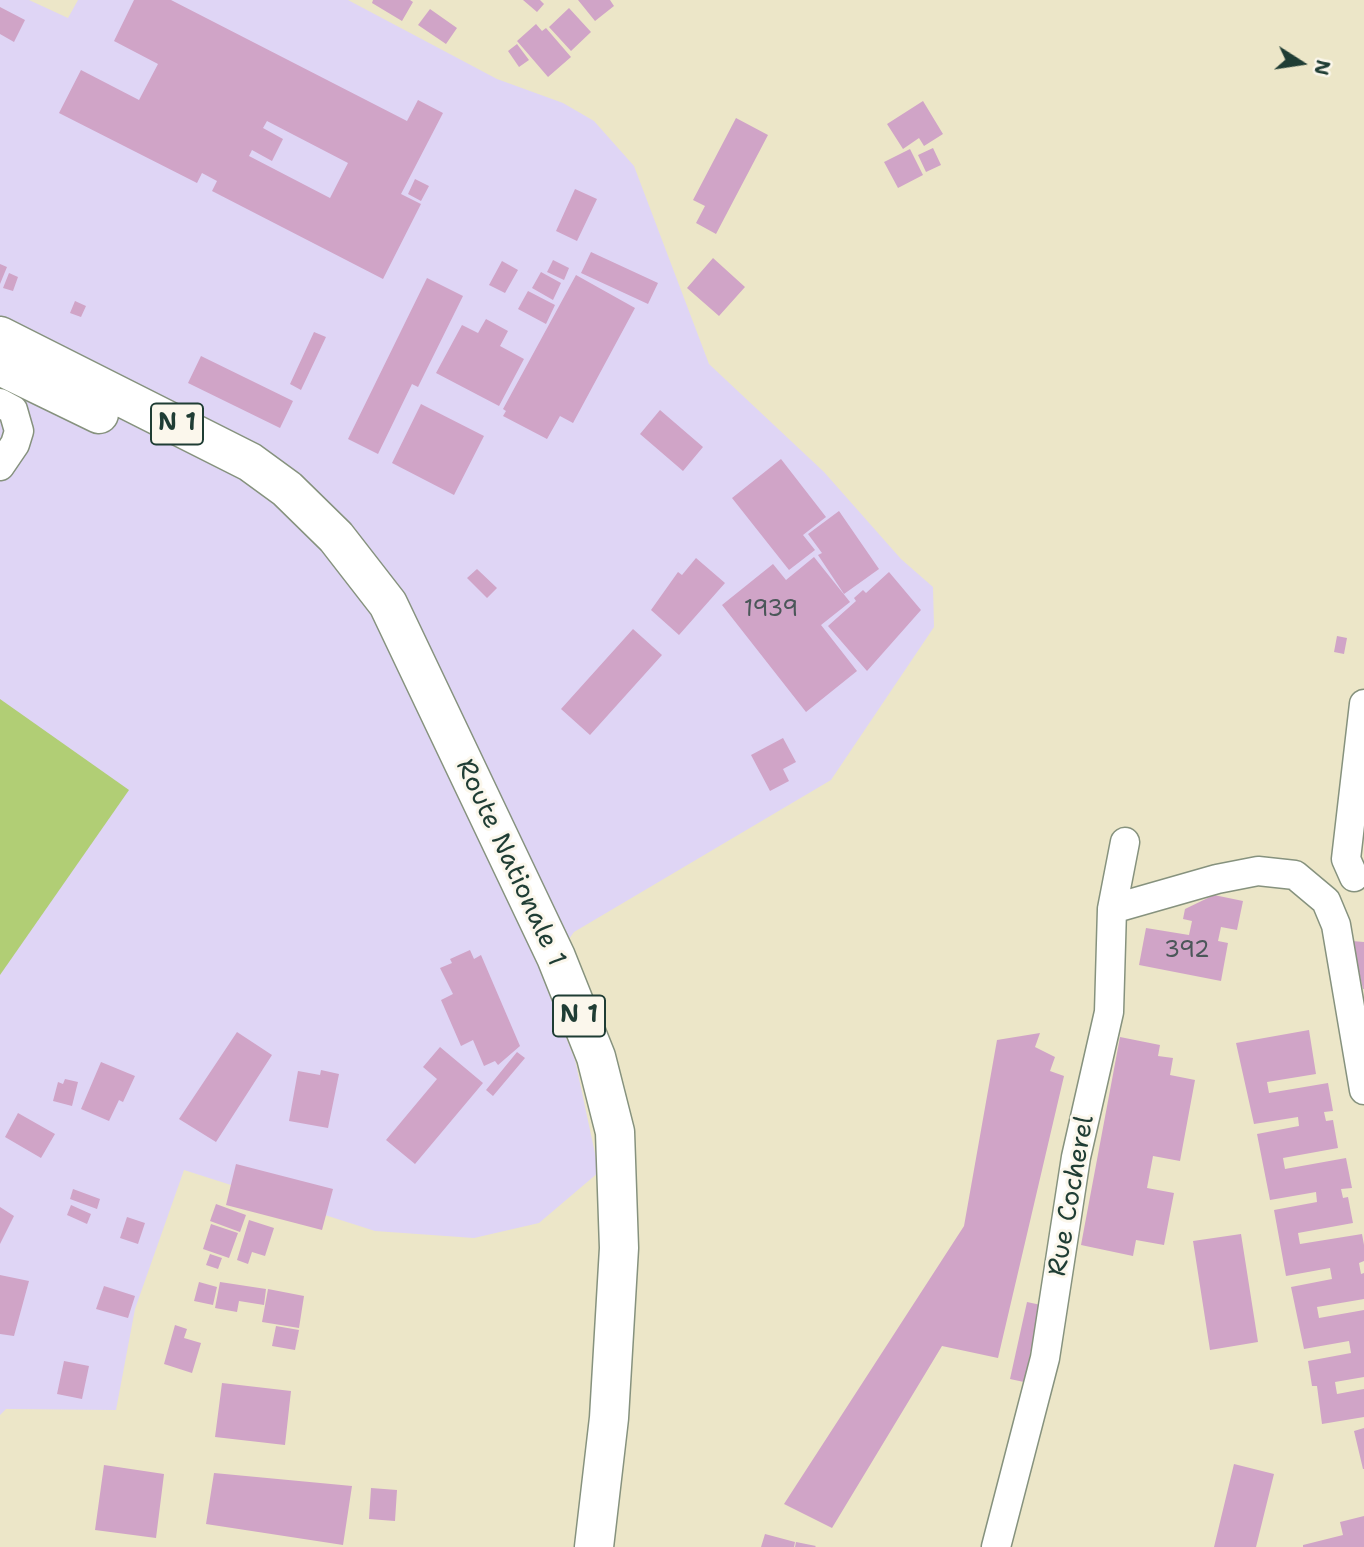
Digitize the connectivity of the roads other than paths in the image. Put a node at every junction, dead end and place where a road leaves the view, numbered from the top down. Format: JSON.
{"nodes":[{"id":1,"x":0,"y":336,"type":"edge"},
{"id":2,"x":0,"y":366,"type":"edge"},
{"id":3,"x":0,"y":402,"type":"edge"},
{"id":4,"x":0,"y":466,"type":"edge"},
{"id":5,"x":337,"y":537,"type":"junction"},
{"id":6,"x":1364,"y":704,"type":"edge"},
{"id":7,"x":1125,"y":842,"type":"dead end"},
{"id":8,"x":1359,"y":877,"type":"edge"},
{"id":9,"x":1326,"y":901,"type":"junction"},
{"id":10,"x":1112,"y":909,"type":"junction"},
{"id":11,"x":1364,"y":1090,"type":"edge"},
{"id":12,"x":594,"y":1547,"type":"edge"},
{"id":13,"x":996,"y":1547,"type":"edge"}],
"edges":[{"from":1,"to":5,"type":"main road","name":"Route Nationale 1","number":"N 1"},
{"from":2,"to":5,"type":"main road","name":"Route Nationale 1","number":"N 1"},
{"from":3,"to":4,"type":"street"},
{"from":5,"to":12,"type":"main road","name":"Route Nationale 1","number":"N 1"},
{"from":6,"to":8,"type":"street"},
{"from":7,"to":10,"type":"street","name":"Rue Cocherel"},
{"from":8,"to":9,"type":"street"},
{"from":9,"to":10,"type":"street"},
{"from":9,"to":11,"type":"street"},
{"from":10,"to":13,"type":"street","name":"Rue Cocherel"}]}
